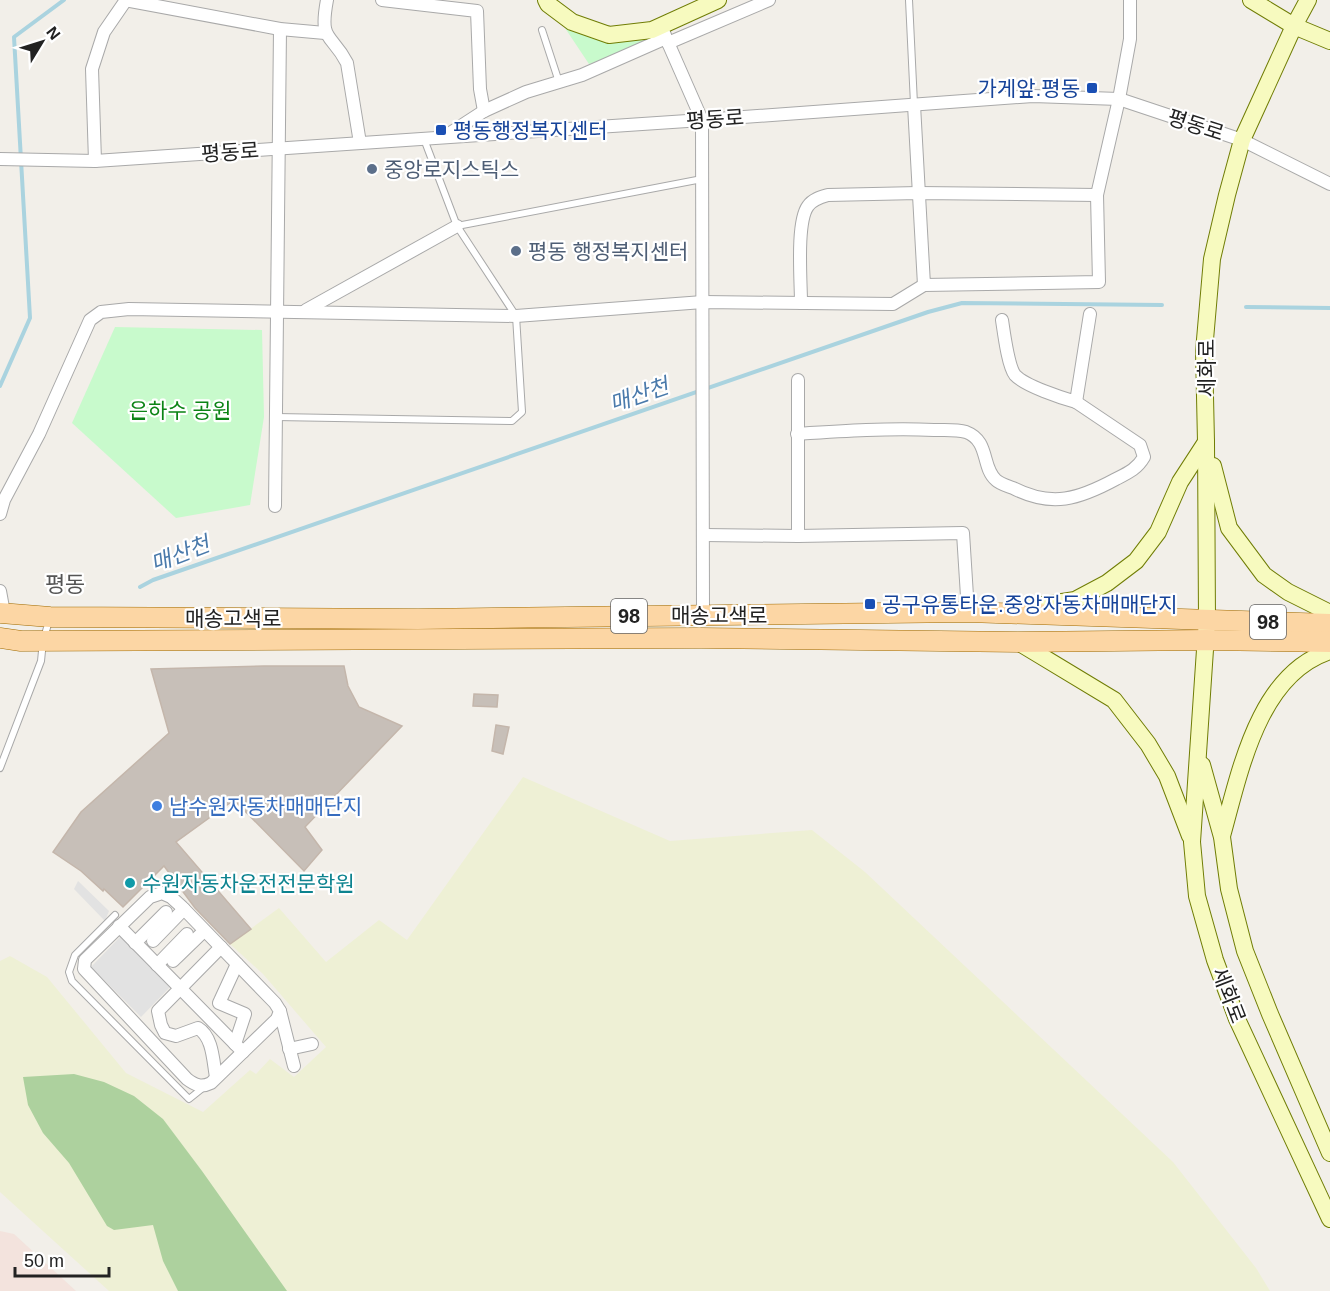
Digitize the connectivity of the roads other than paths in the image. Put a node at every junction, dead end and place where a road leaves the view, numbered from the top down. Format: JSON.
{"nodes":[{"id":1,"x":125,"y":0,"type":"edge"},
{"id":2,"x":327,"y":0,"type":"edge"},
{"id":3,"x":382,"y":0,"type":"edge"},
{"id":4,"x":546,"y":0,"type":"edge"},
{"id":5,"x":718,"y":0,"type":"edge"},
{"id":6,"x":769,"y":0,"type":"edge"},
{"id":7,"x":909,"y":0,"type":"edge"},
{"id":8,"x":1130,"y":0,"type":"edge"},
{"id":9,"x":1251,"y":0,"type":"edge"},
{"id":10,"x":1308,"y":0,"type":"edge"},
{"id":11,"x":1294,"y":26,"type":"junction"},
{"id":12,"x":280,"y":29,"type":"junction"},
{"id":13,"x":542,"y":30,"type":"dead end"},
{"id":14,"x":325,"y":33,"type":"junction"},
{"id":15,"x":665,"y":36,"type":"junction"},
{"id":16,"x":1330,"y":41,"type":"edge"},
{"id":17,"x":559,"y":82,"type":"junction"},
{"id":18,"x":1119,"y":99,"type":"junction"},
{"id":19,"x":914,"y":105,"type":"junction"},
{"id":20,"x":484,"y":111,"type":"junction"},
{"id":21,"x":702,"y":120,"type":"junction"},
{"id":22,"x":443,"y":137,"type":"junction"},
{"id":23,"x":424,"y":139,"type":"junction"},
{"id":24,"x":1242,"y":140,"type":"junction"},
{"id":25,"x":360,"y":143,"type":"junction"},
{"id":26,"x":279,"y":148,"type":"junction"},
{"id":27,"x":3,"y":159,"type":"edge"},
{"id":28,"x":89,"y":160,"type":"junction"},
{"id":29,"x":703,"y":179,"type":"junction"},
{"id":30,"x":1330,"y":184,"type":"edge"},
{"id":31,"x":918,"y":193,"type":"junction"},
{"id":32,"x":1097,"y":195,"type":"junction"},
{"id":33,"x":457,"y":226,"type":"junction"},
{"id":34,"x":924,"y":285,"type":"junction"},
{"id":35,"x":703,"y":302,"type":"junction"},
{"id":36,"x":801,"y":303,"type":"junction"},
{"id":37,"x":278,"y":310,"type":"junction"},
{"id":38,"x":306,"y":311,"type":"junction"},
{"id":39,"x":1090,"y":314,"type":"dead end"},
{"id":40,"x":516,"y":316,"type":"junction"},
{"id":41,"x":1002,"y":320,"type":"dead end"},
{"id":42,"x":798,"y":380,"type":"dead end"},
{"id":43,"x":1076,"y":402,"type":"junction"},
{"id":44,"x":276,"y":417,"type":"junction"},
{"id":45,"x":797,"y":434,"type":"junction"},
{"id":46,"x":1206,"y":442,"type":"junction"},
{"id":47,"x":274,"y":506,"type":"dead end"},
{"id":48,"x":0,"y":514,"type":"edge"},
{"id":49,"x":704,"y":535,"type":"junction"},
{"id":50,"x":798,"y":536,"type":"junction"},
{"id":51,"x":0,"y":591,"type":"edge"},
{"id":52,"x":968,"y":612,"type":"junction"},
{"id":53,"x":2,"y":613,"type":"edge"},
{"id":54,"x":992,"y":614,"type":"junction"},
{"id":55,"x":1330,"y":614,"type":"edge"},
{"id":56,"x":703,"y":615,"type":"junction"},
{"id":57,"x":50,"y":618,"type":"junction"},
{"id":58,"x":1330,"y":624,"type":"edge"},
{"id":59,"x":1206,"y":630,"type":"junction"},
{"id":60,"x":0,"y":638,"type":"edge"},
{"id":61,"x":701,"y":638,"type":"junction"},
{"id":62,"x":43,"y":641,"type":"junction"},
{"id":63,"x":1018,"y":642,"type":"junction"},
{"id":64,"x":1330,"y":642,"type":"edge"},
{"id":65,"x":1330,"y":651,"type":"edge"},
{"id":66,"x":1199,"y":755,"type":"junction"},
{"id":67,"x":0,"y":768,"type":"edge"},
{"id":68,"x":1222,"y":837,"type":"junction"},
{"id":69,"x":1192,"y":842,"type":"junction"},
{"id":70,"x":184,"y":909,"type":"junction"},
{"id":71,"x":159,"y":915,"type":"dead end"},
{"id":72,"x":117,"y":921,"type":"junction"},
{"id":73,"x":204,"y":931,"type":"junction"},
{"id":74,"x":135,"y":943,"type":"junction"},
{"id":75,"x":221,"y":947,"type":"junction"},
{"id":76,"x":180,"y":959,"type":"dead end"},
{"id":77,"x":157,"y":964,"type":"junction"},
{"id":78,"x":237,"y":964,"type":"junction"},
{"id":79,"x":180,"y":988,"type":"junction"},
{"id":80,"x":280,"y":1011,"type":"junction"},
{"id":81,"x":312,"y":1044,"type":"dead end"},
{"id":82,"x":239,"y":1048,"type":"junction"},
{"id":83,"x":289,"y":1048,"type":"junction"},
{"id":84,"x":294,"y":1066,"type":"dead end"},
{"id":85,"x":216,"y":1077,"type":"junction"},
{"id":86,"x":1312,"y":1113,"type":"junction"},
{"id":87,"x":1330,"y":1145,"type":"edge"},
{"id":88,"x":1330,"y":1153,"type":"edge"},
{"id":89,"x":1330,"y":1219,"type":"edge"}],
"edges":[{"from":1,"to":12,"type":"street"},
{"from":1,"to":28,"type":"street"},
{"from":2,"to":14,"type":"street"},
{"from":3,"to":20,"type":"street"},
{"from":4,"to":15,"type":"main road"},
{"from":5,"to":15,"type":"main road"},
{"from":6,"to":15,"type":"street"},
{"from":7,"to":19,"type":"lane"},
{"from":8,"to":18,"type":"street"},
{"from":9,"to":11,"type":"main road"},
{"from":10,"to":11,"type":"main road","name":"세화로"},
{"from":11,"to":16,"type":"main road"},
{"from":11,"to":24,"type":"main road","name":"세화로"},
{"from":12,"to":14,"type":"street"},
{"from":12,"to":26,"type":"street"},
{"from":13,"to":17,"type":"lane"},
{"from":14,"to":25,"type":"street"},
{"from":15,"to":17,"type":"street"},
{"from":15,"to":21,"type":"street"},
{"from":17,"to":20,"type":"street"},
{"from":18,"to":19,"type":"street","name":"평동로"},
{"from":18,"to":24,"type":"street","name":"평동로"},
{"from":18,"to":32,"type":"street"},
{"from":19,"to":21,"type":"street","name":"평동로"},
{"from":19,"to":31,"type":"street"},
{"from":20,"to":22,"type":"street"},
{"from":21,"to":22,"type":"street","name":"평동로"},
{"from":21,"to":29,"type":"street"},
{"from":22,"to":23,"type":"street","name":"평동로"},
{"from":23,"to":25,"type":"street","name":"평동로"},
{"from":23,"to":33,"type":"lane"},
{"from":24,"to":30,"type":"street","name":"평동로"},
{"from":24,"to":46,"type":"main road","name":"세화로"},
{"from":25,"to":26,"type":"street","name":"평동로"},
{"from":26,"to":28,"type":"street","name":"평동로"},
{"from":26,"to":37,"type":"street"},
{"from":27,"to":28,"type":"street","name":"평동로"},
{"from":29,"to":33,"type":"lane"},
{"from":29,"to":35,"type":"street"},
{"from":31,"to":32,"type":"street"},
{"from":31,"to":34,"type":"street"},
{"from":31,"to":36,"type":"street"},
{"from":32,"to":34,"type":"street"},
{"from":33,"to":38,"type":"street"},
{"from":33,"to":40,"type":"lane"},
{"from":34,"to":36,"type":"street"},
{"from":35,"to":36,"type":"street"},
{"from":35,"to":40,"type":"street"},
{"from":35,"to":49,"type":"street"},
{"from":37,"to":38,"type":"street"},
{"from":37,"to":44,"type":"street"},
{"from":37,"to":48,"type":"street"},
{"from":38,"to":40,"type":"street"},
{"from":39,"to":43,"type":"street"},
{"from":40,"to":44,"type":"lane"},
{"from":41,"to":43,"type":"street"},
{"from":42,"to":45,"type":"street"},
{"from":43,"to":45,"type":"street"},
{"from":44,"to":47,"type":"street"},
{"from":45,"to":50,"type":"street"},
{"from":46,"to":54,"type":"main road"},
{"from":46,"to":55,"type":"main road"},
{"from":46,"to":59,"type":"main road","name":"세화로"},
{"from":49,"to":50,"type":"street"},
{"from":49,"to":56,"type":"street"},
{"from":50,"to":52,"type":"street"},
{"from":51,"to":53,"type":"street"},
{"from":52,"to":54,"type":"main road","name":"매송고색로","number":"98"},
{"from":52,"to":56,"type":"main road","name":"매송고색로","number":"98"},
{"from":53,"to":57,"type":"main road","name":"매송고색로","number":"98"},
{"from":54,"to":59,"type":"main road","name":"매송고색로","number":"98"},
{"from":56,"to":57,"type":"main road","name":"매송고색로","number":"98"},
{"from":56,"to":61,"type":"lane"},
{"from":57,"to":62,"type":"lane"},
{"from":58,"to":59,"type":"main road","name":"매송고색로","number":"98"},
{"from":59,"to":63,"type":"main road","name":"매송고색로"},
{"from":59,"to":64,"type":"main road","name":"매송고색로"},
{"from":59,"to":66,"type":"main road","name":"세화로"},
{"from":60,"to":62,"type":"main road","name":"매송고색로"},
{"from":61,"to":62,"type":"main road","name":"매송고색로"},
{"from":61,"to":63,"type":"main road","name":"매송고색로"},
{"from":62,"to":67,"type":"lane"},
{"from":63,"to":69,"type":"main road"},
{"from":65,"to":68,"type":"main road"},
{"from":66,"to":68,"type":"main road","name":"세화로"},
{"from":66,"to":69,"type":"main road","name":"세화로"},
{"from":68,"to":86,"type":"main road","name":"세화로"},
{"from":69,"to":89,"type":"main road","name":"세화로"},
{"from":70,"to":72,"type":"street"},
{"from":70,"to":73,"type":"street"},
{"from":70,"to":77,"type":"street"},
{"from":71,"to":74,"type":"street"},
{"from":72,"to":74,"type":"street"},
{"from":72,"to":85,"type":"street"},
{"from":73,"to":75,"type":"street"},
{"from":73,"to":76,"type":"street"},
{"from":74,"to":77,"type":"street"},
{"from":75,"to":78,"type":"street"},
{"from":75,"to":79,"type":"street"},
{"from":77,"to":79,"type":"street"},
{"from":78,"to":80,"type":"street"},
{"from":78,"to":82,"type":"street"},
{"from":79,"to":82,"type":"street"},
{"from":79,"to":85,"type":"street"},
{"from":80,"to":82,"type":"street"},
{"from":80,"to":83,"type":"street"},
{"from":81,"to":83,"type":"street"},
{"from":82,"to":85,"type":"street"},
{"from":83,"to":84,"type":"street"},
{"from":86,"to":87,"type":"main road"},
{"from":86,"to":88,"type":"main road","name":"세화로"}]}
